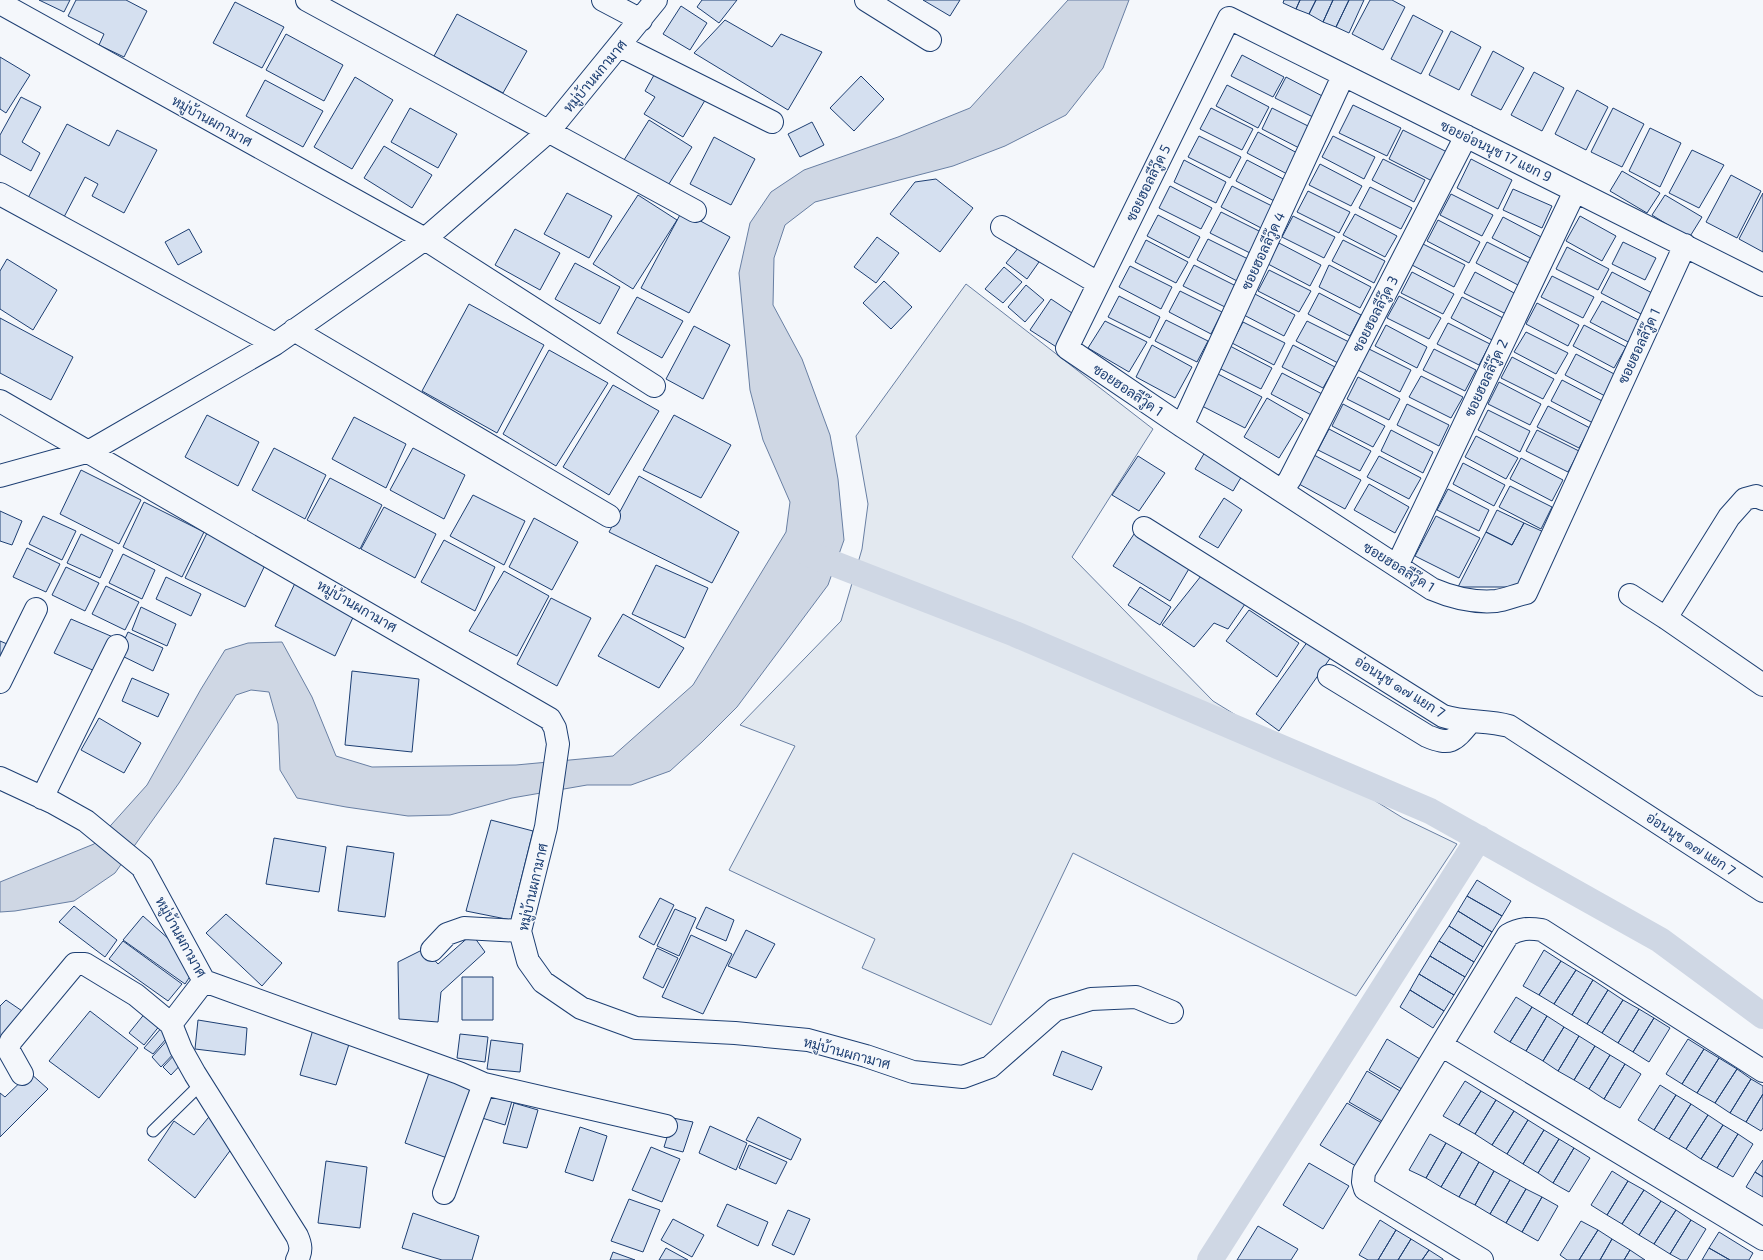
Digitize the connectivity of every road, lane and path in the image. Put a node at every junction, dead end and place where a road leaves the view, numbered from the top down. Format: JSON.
{"nodes":[{"id":1,"x":307,"y":0,"type":"edge"},
{"id":2,"x":603,"y":0,"type":"edge"},
{"id":3,"x":656,"y":0,"type":"edge"},
{"id":4,"x":866,"y":0,"type":"edge"},
{"id":5,"x":0,"y":3,"type":"edge"},
{"id":6,"x":1229,"y":18,"type":"joint"},
{"id":7,"x":641,"y":20,"type":"junction"},
{"id":8,"x":930,"y":40,"type":"dead end"},
{"id":9,"x":620,"y":46,"type":"junction"},
{"id":10,"x":1343,"y":76,"type":"junction"},
{"id":11,"x":772,"y":122,"type":"dead end"},
{"id":12,"x":549,"y":131,"type":"junction"},
{"id":13,"x":1466,"y":136,"type":"junction"},
{"id":14,"x":1575,"y":190,"type":"junction"},
{"id":15,"x":0,"y":194,"type":"edge"},
{"id":16,"x":695,"y":211,"type":"dead end"},
{"id":17,"x":1002,"y":227,"type":"dead end"},
{"id":18,"x":425,"y":239,"type":"junction"},
{"id":19,"x":1685,"y":245,"type":"junction"},
{"id":20,"x":1098,"y":283,"type":"junction"},
{"id":21,"x":1763,"y":285,"type":"edge"},
{"id":22,"x":294,"y":330,"type":"junction"},
{"id":23,"x":275,"y":344,"type":"junction"},
{"id":24,"x":1067,"y":348,"type":"joint"},
{"id":25,"x":654,"y":386,"type":"dead end"},
{"id":26,"x":0,"y":401,"type":"edge"},
{"id":27,"x":1182,"y":426,"type":"junction"},
{"id":28,"x":90,"y":451,"type":"junction"},
{"id":29,"x":0,"y":476,"type":"edge"},
{"id":30,"x":1282,"y":491,"type":"junction"},
{"id":31,"x":1763,"y":499,"type":"edge"},
{"id":32,"x":609,"y":516,"type":"dead end"},
{"id":33,"x":1144,"y":528,"type":"dead end"},
{"id":34,"x":1397,"y":566,"type":"junction"},
{"id":35,"x":1630,"y":595,"type":"dead end"},
{"id":36,"x":36,"y":609,"type":"dead end"},
{"id":37,"x":1666,"y":618,"type":"junction"},
{"id":38,"x":117,"y":646,"type":"dead end"},
{"id":39,"x":1329,"y":676,"type":"dead end"},
{"id":40,"x":0,"y":682,"type":"edge"},
{"id":41,"x":1763,"y":685,"type":"edge"},
{"id":42,"x":1470,"y":722,"type":"junction"},
{"id":43,"x":0,"y":778,"type":"edge"},
{"id":44,"x":42,"y":798,"type":"junction"},
{"id":45,"x":1763,"y":890,"type":"edge"},
{"id":46,"x":520,"y":931,"type":"junction"},
{"id":47,"x":432,"y":950,"type":"dead end"},
{"id":48,"x":204,"y":981,"type":"junction"},
{"id":49,"x":1172,"y":1012,"type":"dead end"},
{"id":50,"x":171,"y":1024,"type":"junction"},
{"id":51,"x":1441,"y":1045,"type":"junction"},
{"id":52,"x":1763,"y":1071,"type":"edge"},
{"id":53,"x":22,"y":1074,"type":"dead end"},
{"id":54,"x":201,"y":1084,"type":"junction"},
{"id":55,"x":484,"y":1084,"type":"junction"},
{"id":56,"x":666,"y":1126,"type":"dead end"},
{"id":57,"x":153,"y":1132,"type":"dead end"},
{"id":58,"x":444,"y":1193,"type":"dead end"},
{"id":59,"x":1763,"y":1239,"type":"edge"},
{"id":60,"x":297,"y":1260,"type":"edge"},
{"id":61,"x":1482,"y":1260,"type":"edge"}],
"edges":[{"from":1,"to":12,"type":"street"},
{"from":2,"to":7,"type":"street"},
{"from":3,"to":7,"type":"street","name":"หมู่บ้านผกามาศ"},
{"from":4,"to":8,"type":"street"},
{"from":5,"to":18,"type":"street","name":"หมู่บ้านผกามาศ"},
{"from":6,"to":10,"type":"street","name":"ซอยอ่อนนุช 17 แยก 9"},
{"from":6,"to":20,"type":"street","name":"ซอยฮอลลีวู๊ด 5"},
{"from":7,"to":9,"type":"street","name":"หมู่บ้านผกามาศ"},
{"from":9,"to":11,"type":"street"},
{"from":9,"to":12,"type":"street","name":"หมู่บ้านผกามาศ"},
{"from":10,"to":13,"type":"street","name":"ซอยอ่อนนุช 17 แยก 9"},
{"from":10,"to":27,"type":"street","name":"ซอยฮอลลีวู๊ด 4"},
{"from":12,"to":16,"type":"street"},
{"from":12,"to":18,"type":"street","name":"หมู่บ้านผกามาศ"},
{"from":13,"to":14,"type":"street","name":"ซอยอ่อนนุช 17 แยก 9"},
{"from":13,"to":30,"type":"street","name":"ซอยฮอลลีวู๊ด 3"},
{"from":14,"to":19,"type":"street","name":"ซอยอ่อนนุช 17 แยก 9"},
{"from":14,"to":34,"type":"street","name":"ซอยฮอลลีวู๊ด 2"},
{"from":15,"to":23,"type":"street"},
{"from":17,"to":20,"type":"street"},
{"from":18,"to":22,"type":"street","name":"หมู่บ้านผกามาศ"},
{"from":18,"to":25,"type":"street"},
{"from":19,"to":21,"type":"street","name":"ซอยอ่อนนุช 17 แยก 9"},
{"from":19,"to":34,"type":"street","name":"ซอยฮอลลีวู๊ด 1"},
{"from":20,"to":24,"type":"street","name":"ซอยฮอลลีวู๊ด 5"},
{"from":22,"to":23,"type":"street","name":"หมู่บ้านผกามาศ"},
{"from":22,"to":32,"type":"street"},
{"from":23,"to":28,"type":"street","name":"หมู่บ้านผกามาศ"},
{"from":24,"to":27,"type":"street","name":"ซอยฮอลลีวู๊ด 1"},
{"from":26,"to":28,"type":"street","name":"หมู่บ้านผกามาศ"},
{"from":27,"to":30,"type":"street","name":"ซอยฮอลลีวู๊ด 1"},
{"from":28,"to":29,"type":"street","name":"หมู่บ้านผกามาศ"},
{"from":28,"to":46,"type":"street","name":"หมู่บ้านผกามาศ"},
{"from":30,"to":34,"type":"street","name":"ซอยฮอลลีวู๊ด 1"},
{"from":31,"to":37,"type":"street"},
{"from":33,"to":42,"type":"street","name":"อ่อนนุช ๑๗ แยก 7"},
{"from":35,"to":37,"type":"street"},
{"from":36,"to":40,"type":"street"},
{"from":37,"to":41,"type":"street"},
{"from":38,"to":44,"type":"street"},
{"from":39,"to":42,"type":"street"},
{"from":42,"to":45,"type":"street","name":"อ่อนนุช ๑๗ แยก 7"},
{"from":43,"to":44,"type":"street","name":"หมู่บ้านผกามาศ"},
{"from":44,"to":48,"type":"street","name":"หมู่บ้านผกามาศ"},
{"from":46,"to":47,"type":"street"},
{"from":46,"to":49,"type":"street","name":"หมู่บ้านผกามาศ"},
{"from":48,"to":50,"type":"street"},
{"from":48,"to":55,"type":"street","name":"หมู่บ้านผกามาศ"},
{"from":50,"to":53,"type":"street"},
{"from":50,"to":54,"type":"street"},
{"from":51,"to":52,"type":"street"},
{"from":51,"to":59,"type":"street"},
{"from":51,"to":61,"type":"street"},
{"from":54,"to":57,"type":"lane"},
{"from":54,"to":60,"type":"street"},
{"from":55,"to":56,"type":"street","name":"หมู่บ้านผกามาศ"},
{"from":55,"to":58,"type":"street"}]}
